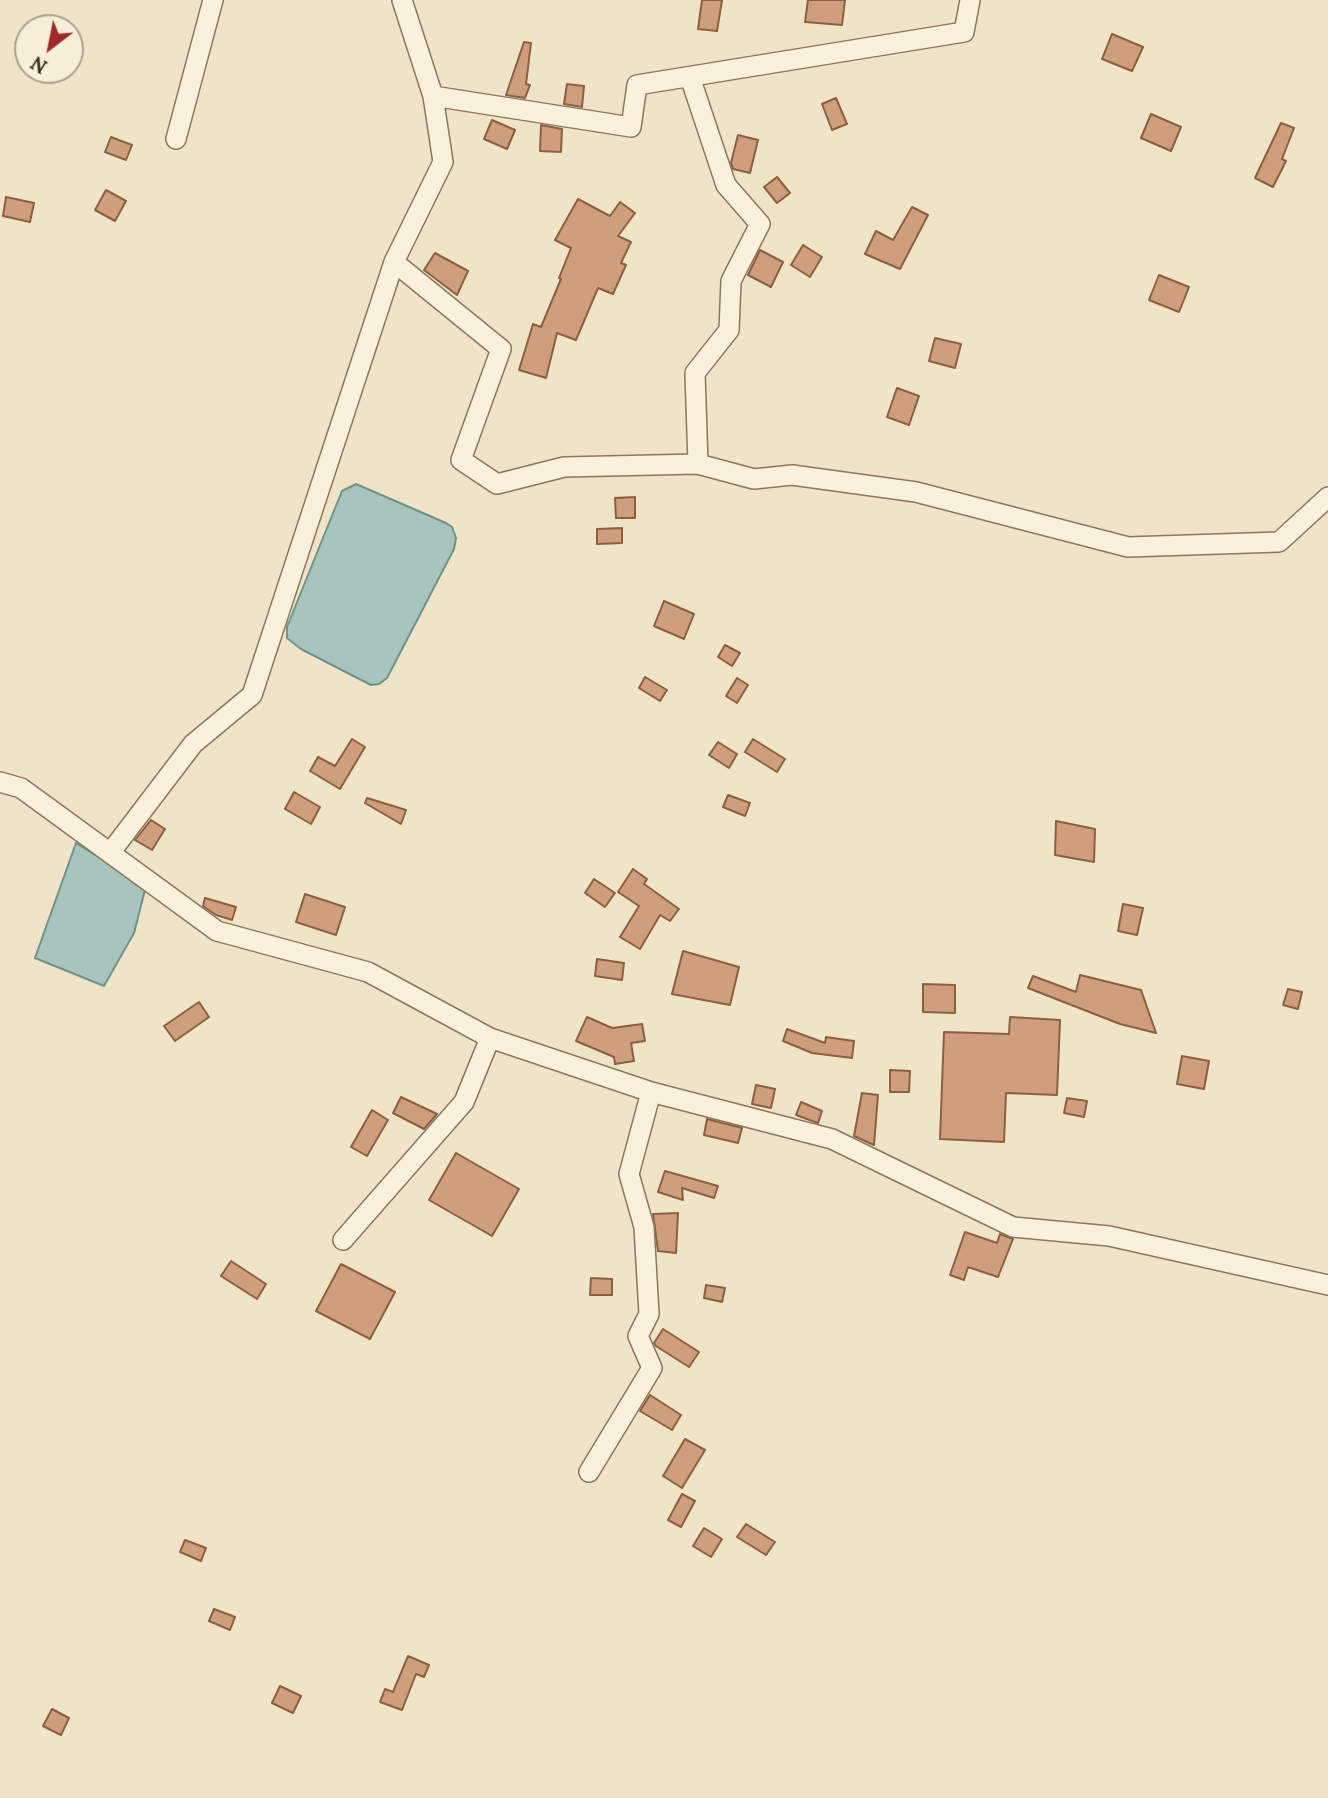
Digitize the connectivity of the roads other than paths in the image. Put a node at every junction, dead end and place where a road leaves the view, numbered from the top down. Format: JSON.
{"nodes":[{"id":1,"x":213,"y":0,"type":"edge"},
{"id":2,"x":402,"y":0,"type":"edge"},
{"id":3,"x":970,"y":0,"type":"edge"},
{"id":4,"x":690,"y":77,"type":"junction"},
{"id":5,"x":433,"y":96,"type":"junction"},
{"id":6,"x":176,"y":138,"type":"dead end"},
{"id":7,"x":394,"y":262,"type":"junction"},
{"id":8,"x":698,"y":464,"type":"junction"},
{"id":9,"x":1328,"y":497,"type":"edge"},
{"id":10,"x":0,"y":782,"type":"edge"},
{"id":11,"x":110,"y":853,"type":"junction"},
{"id":12,"x":490,"y":1038,"type":"junction"},
{"id":13,"x":651,"y":1092,"type":"junction"},
{"id":14,"x":343,"y":1240,"type":"dead end"},
{"id":15,"x":1328,"y":1285,"type":"edge"},
{"id":16,"x":589,"y":1472,"type":"dead end"}],
"edges":[{"from":1,"to":6,"type":"street"},
{"from":2,"to":5,"type":"street"},
{"from":3,"to":4,"type":"street"},
{"from":4,"to":5,"type":"street"},
{"from":4,"to":8,"type":"street"},
{"from":5,"to":7,"type":"street"},
{"from":7,"to":8,"type":"street"},
{"from":7,"to":11,"type":"street"},
{"from":8,"to":9,"type":"street"},
{"from":10,"to":11,"type":"street"},
{"from":11,"to":12,"type":"street"},
{"from":12,"to":13,"type":"street"},
{"from":12,"to":14,"type":"street"},
{"from":13,"to":15,"type":"street"},
{"from":13,"to":16,"type":"street"}]}
